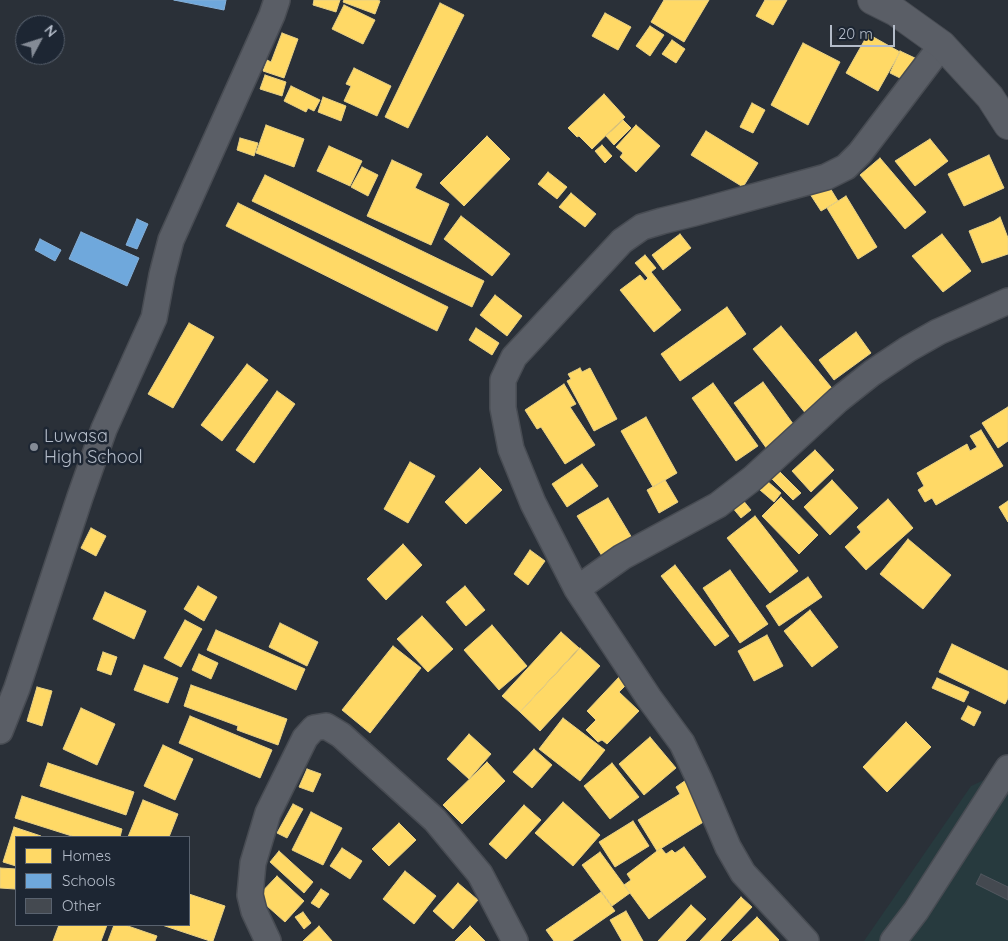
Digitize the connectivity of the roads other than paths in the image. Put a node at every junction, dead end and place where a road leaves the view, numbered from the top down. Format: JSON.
{"nodes":[{"id":1,"x":277,"y":0,"type":"edge"},
{"id":2,"x":872,"y":0,"type":"edge"},
{"id":3,"x":942,"y":45,"type":"junction"},
{"id":4,"x":1008,"y":125,"type":"edge"},
{"id":5,"x":1008,"y":301,"type":"edge"},
{"id":6,"x":577,"y":589,"type":"junction"},
{"id":7,"x":0,"y":731,"type":"edge"},
{"id":8,"x":1008,"y":768,"type":"edge"},
{"id":9,"x":268,"y":941,"type":"edge"},
{"id":10,"x":515,"y":941,"type":"edge"},
{"id":11,"x":806,"y":941,"type":"edge"},
{"id":12,"x":893,"y":941,"type":"edge"}],
"edges":[{"from":1,"to":7,"type":"street"},
{"from":2,"to":3,"type":"street"},
{"from":3,"to":4,"type":"street"},
{"from":3,"to":6,"type":"street"},
{"from":5,"to":6,"type":"street"},
{"from":6,"to":11,"type":"street"},
{"from":8,"to":12,"type":"street"},
{"from":9,"to":10,"type":"street"}]}
